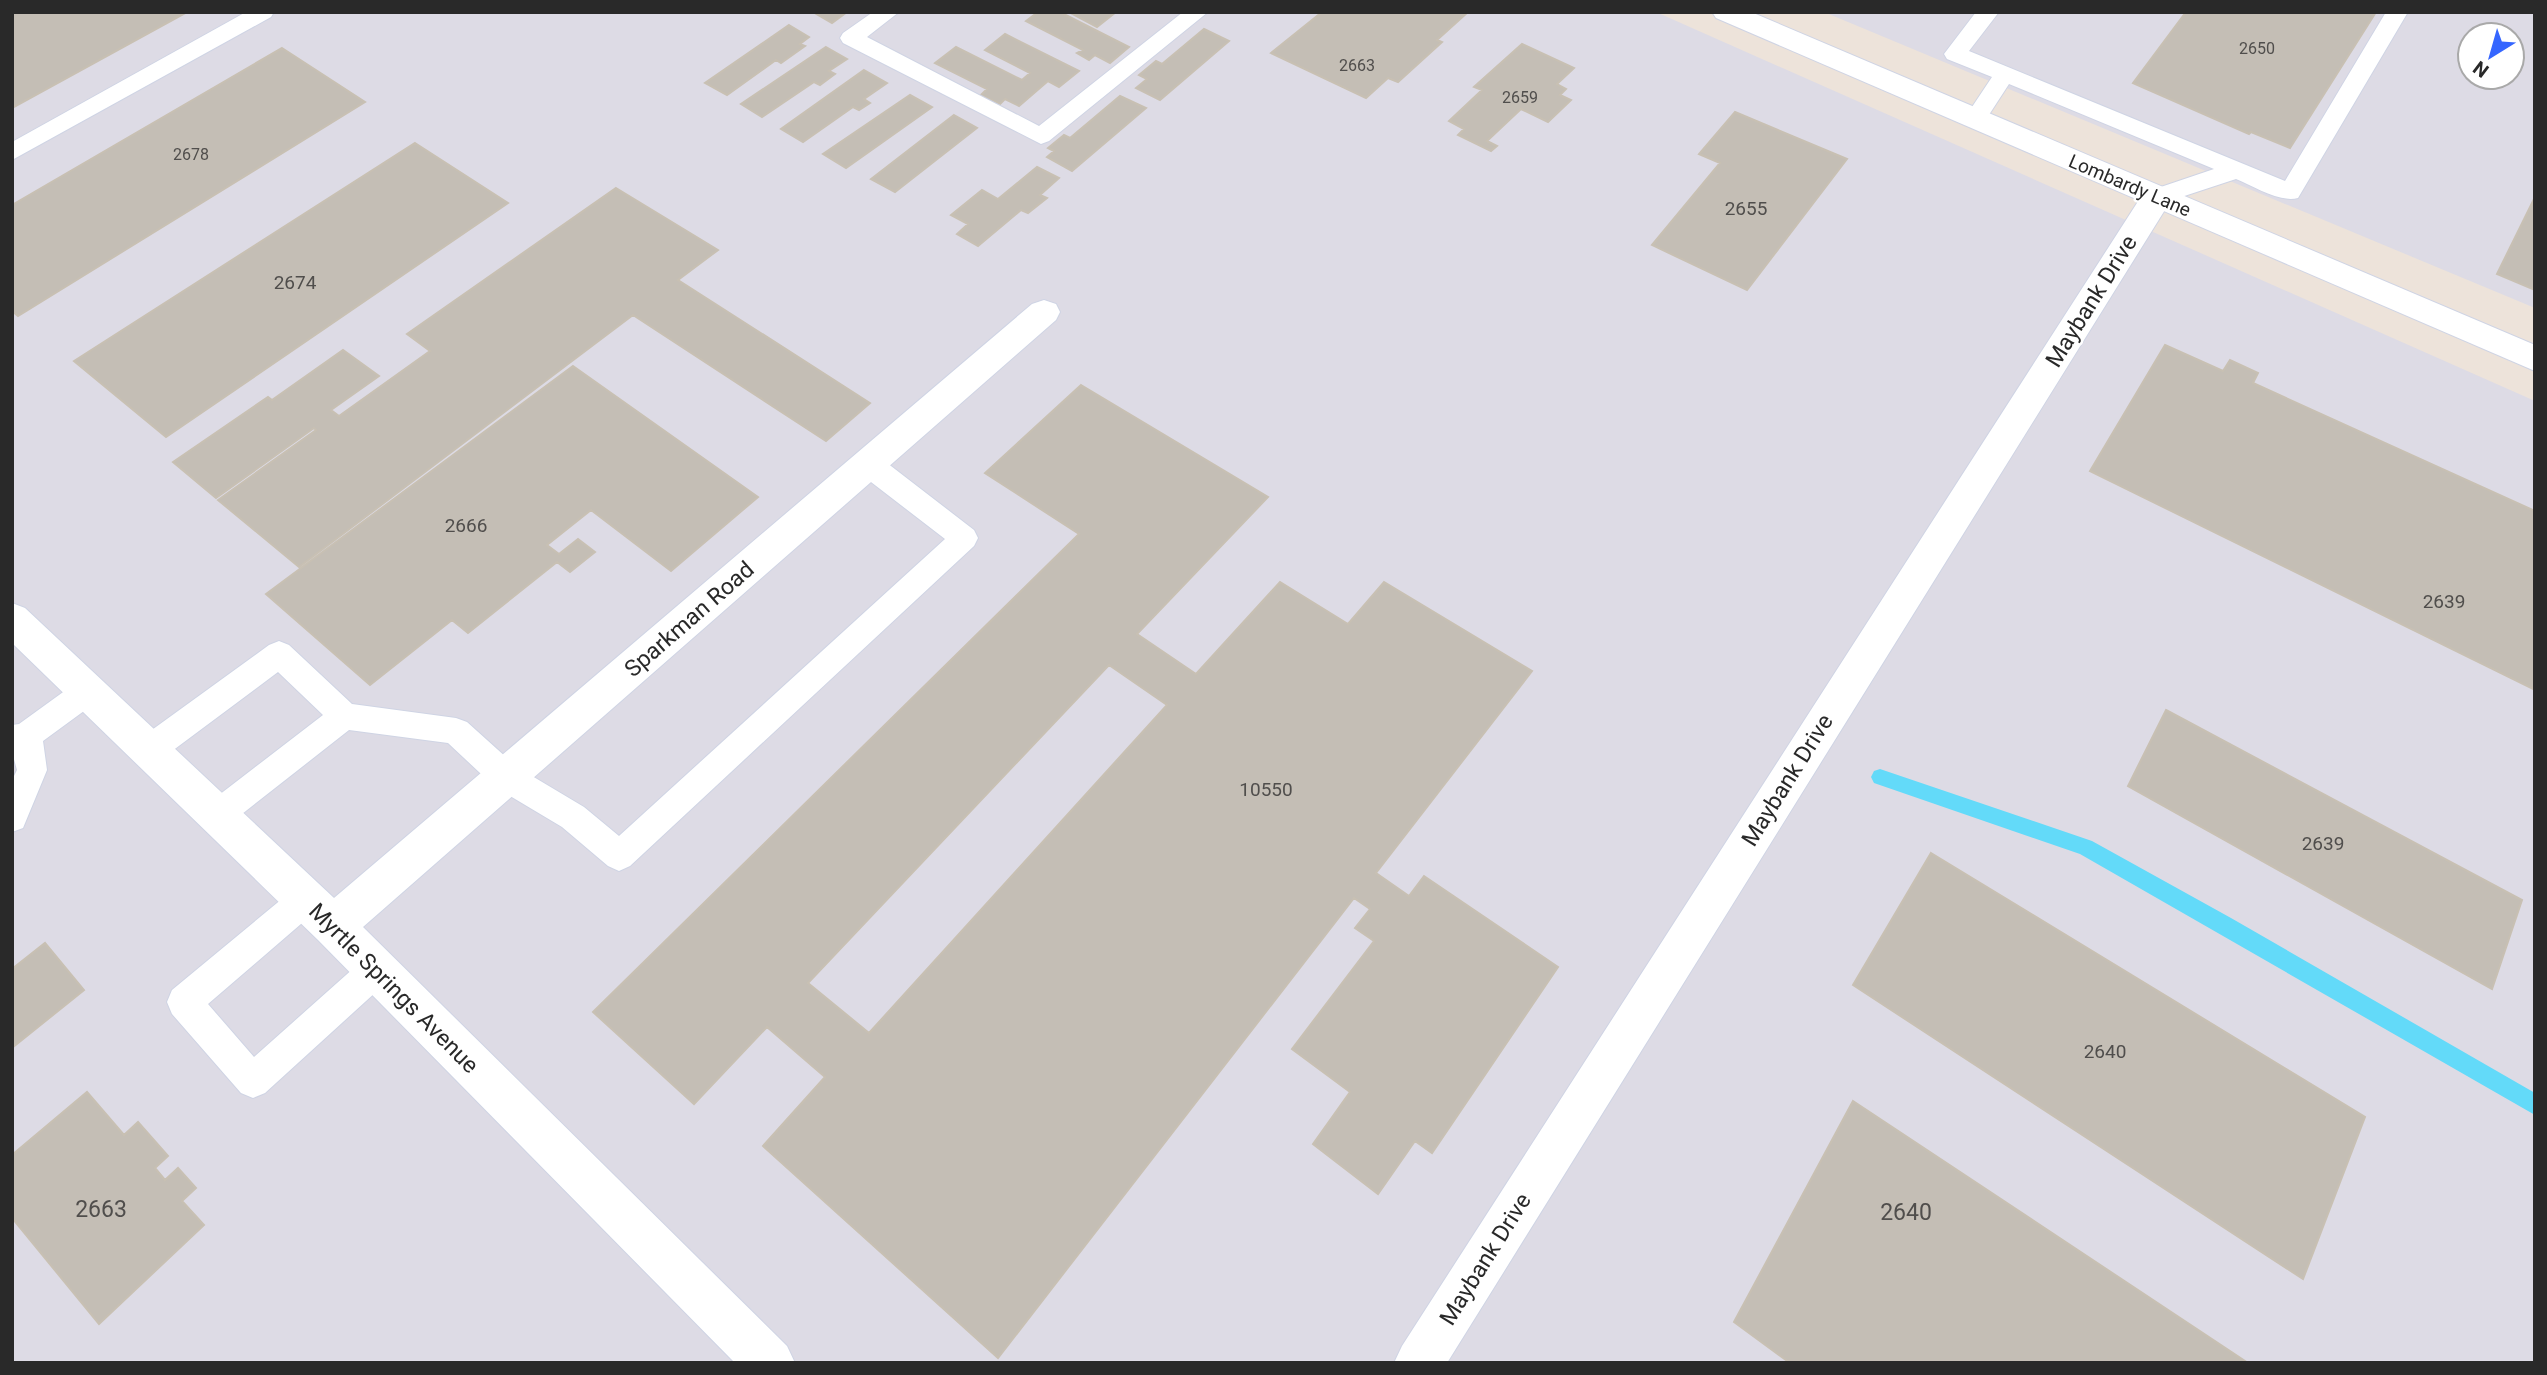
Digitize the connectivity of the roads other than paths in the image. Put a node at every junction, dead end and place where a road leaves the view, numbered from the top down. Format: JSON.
{"nodes":[{"id":1,"x":263,"y":12,"type":"edge"},
{"id":2,"x":888,"y":12,"type":"edge"},
{"id":3,"x":1197,"y":12,"type":"edge"},
{"id":4,"x":1988,"y":12,"type":"edge"},
{"id":5,"x":2397,"y":12,"type":"edge"},
{"id":6,"x":1728,"y":13,"type":"edge"},
{"id":7,"x":2004,"y":74,"type":"junction"},
{"id":8,"x":1975,"y":119,"type":"junction"},
{"id":9,"x":12,"y":152,"type":"edge"},
{"id":10,"x":2237,"y":170,"type":"junction"},
{"id":11,"x":2157,"y":197,"type":"junction"},
{"id":12,"x":1044,"y":312,"type":"dead end"},
{"id":13,"x":2535,"y":359,"type":"edge"},
{"id":14,"x":868,"y":464,"type":"junction"},
{"id":15,"x":12,"y":618,"type":"edge"},
{"id":16,"x":88,"y":691,"type":"junction"},
{"id":17,"x":344,"y":716,"type":"junction"},
{"id":18,"x":20,"y":737,"type":"edge"},
{"id":19,"x":149,"y":750,"type":"junction"},
{"id":20,"x":506,"y":777,"type":"junction"},
{"id":21,"x":217,"y":815,"type":"junction"},
{"id":22,"x":12,"y":818,"type":"edge"},
{"id":23,"x":319,"y":913,"type":"junction"},
{"id":24,"x":376,"y":970,"type":"junction"},
{"id":25,"x":770,"y":1363,"type":"edge"},
{"id":26,"x":1419,"y":1363,"type":"edge"}],
"edges":[{"from":1,"to":9,"type":"lane"},
{"from":2,"to":3,"type":"lane"},
{"from":4,"to":7,"type":"lane"},
{"from":5,"to":10,"type":"lane"},
{"from":6,"to":8,"type":"street","name":"Lombardy Lane"},
{"from":7,"to":8,"type":"lane"},
{"from":7,"to":10,"type":"lane"},
{"from":8,"to":11,"type":"street","name":"Lombardy Lane"},
{"from":10,"to":11,"type":"lane"},
{"from":11,"to":13,"type":"street","name":"Lombardy Lane"},
{"from":11,"to":26,"type":"street","name":"Maybank Drive"},
{"from":12,"to":14,"type":"street","name":"Sparkman Road"},
{"from":14,"to":20,"type":"street","name":"Sparkman Road"},
{"from":14,"to":20,"type":"lane"},
{"from":15,"to":16,"type":"street","name":"Myrtle Springs Avenue"},
{"from":16,"to":18,"type":"lane"},
{"from":16,"to":19,"type":"street","name":"Myrtle Springs Avenue"},
{"from":17,"to":19,"type":"lane"},
{"from":17,"to":20,"type":"lane"},
{"from":17,"to":21,"type":"lane"},
{"from":18,"to":22,"type":"lane"},
{"from":19,"to":21,"type":"street","name":"Myrtle Springs Avenue"},
{"from":20,"to":23,"type":"street","name":"Sparkman Road"},
{"from":21,"to":23,"type":"street","name":"Myrtle Springs Avenue"},
{"from":23,"to":24,"type":"street","name":"Myrtle Springs Avenue"},
{"from":23,"to":24,"type":"lane"},
{"from":24,"to":25,"type":"street","name":"Myrtle Springs Avenue"}]}
